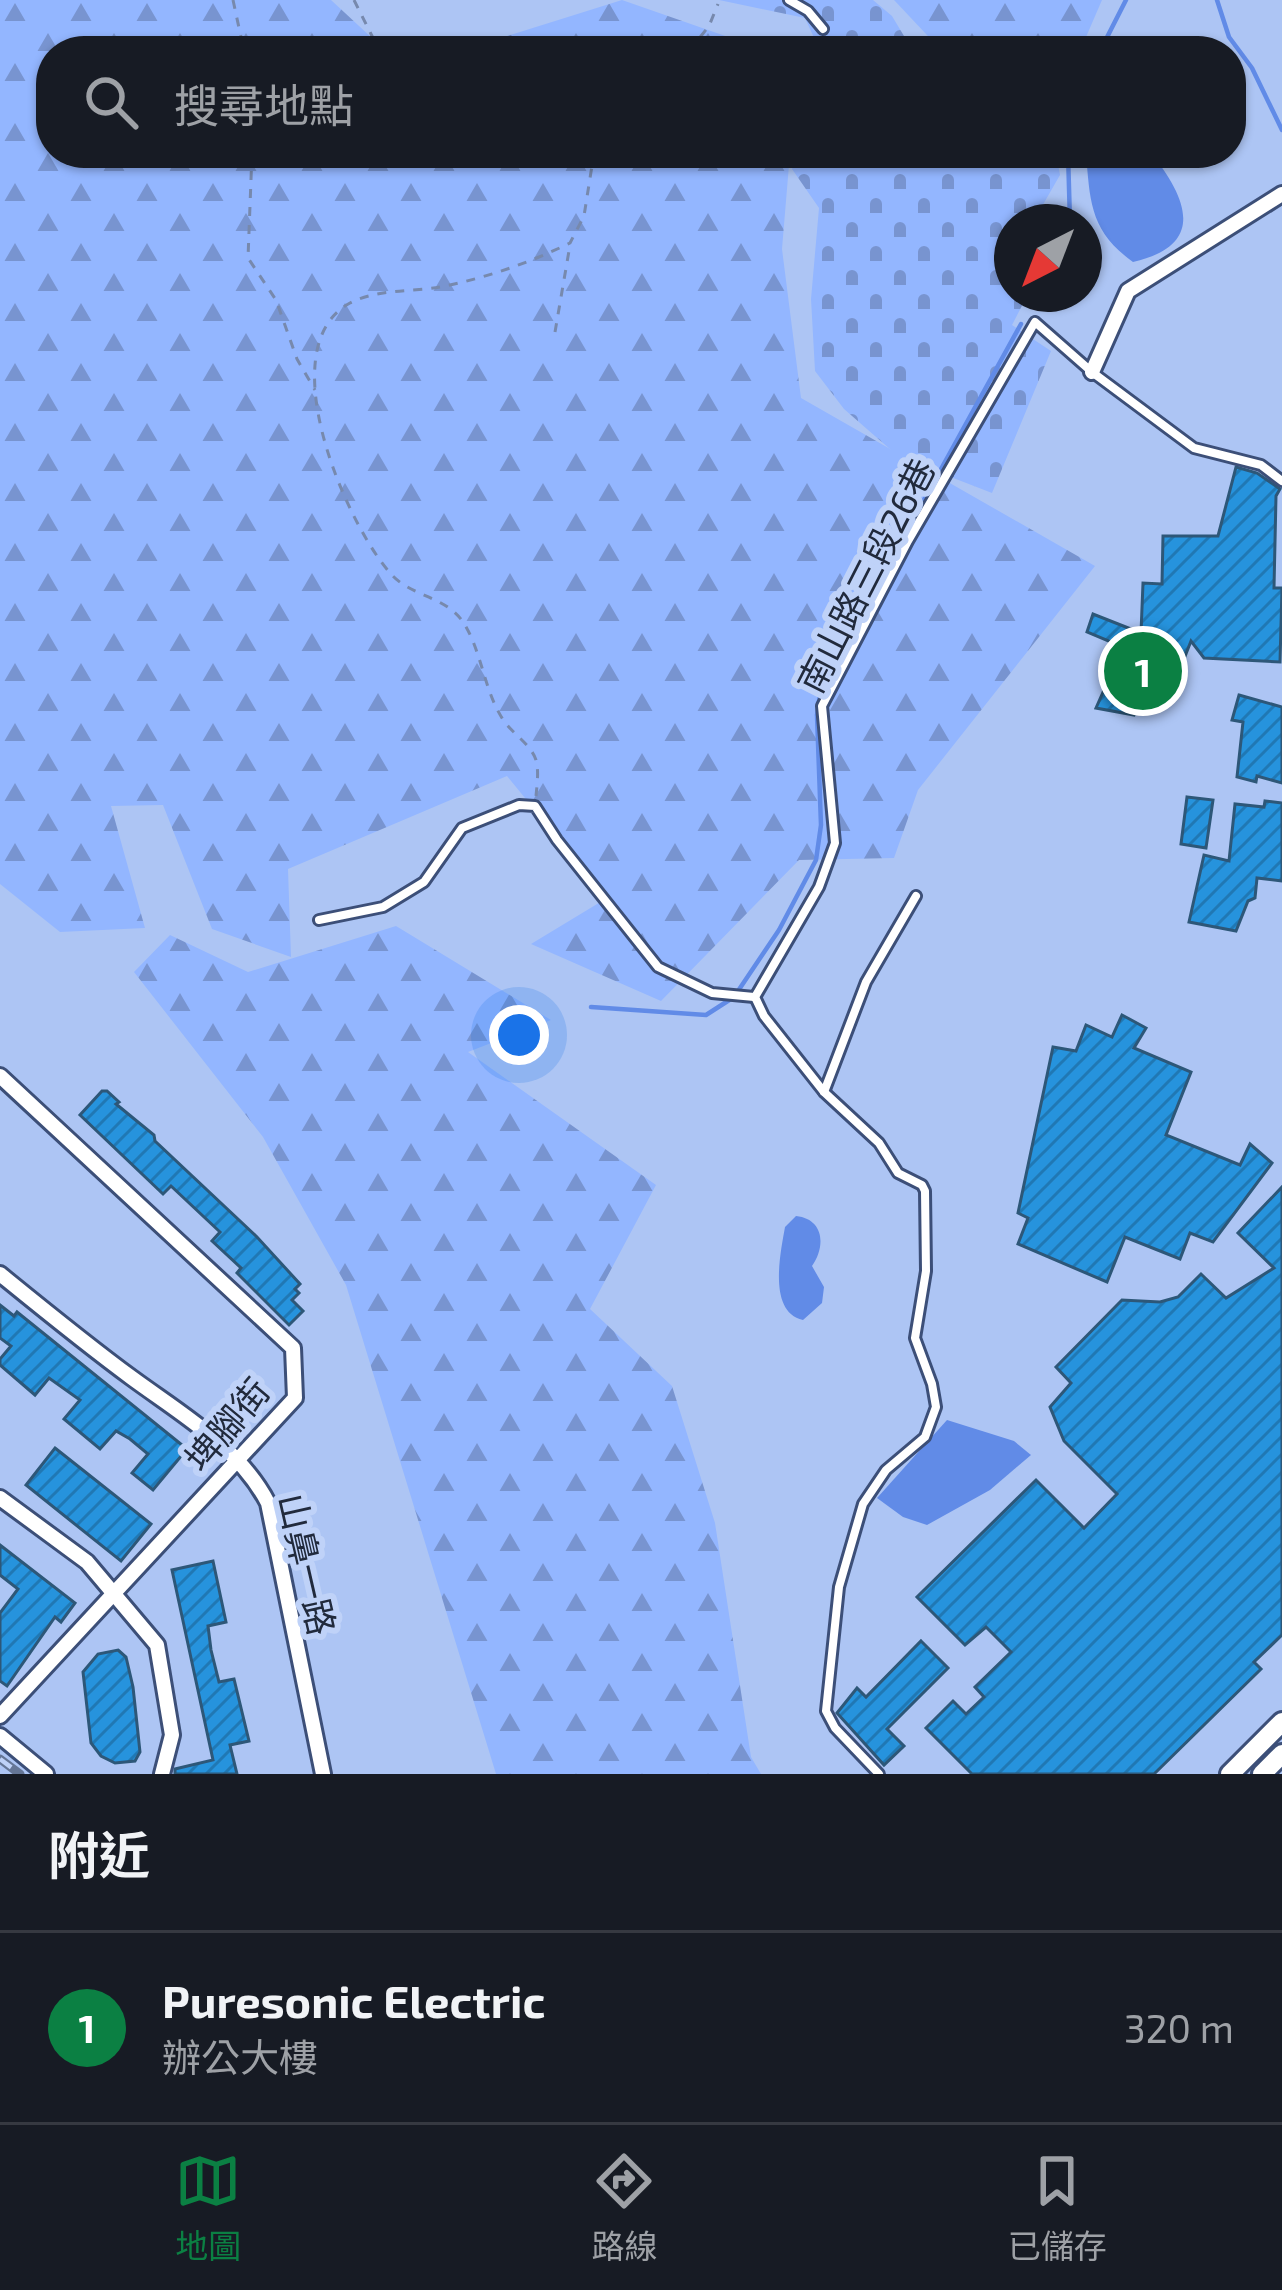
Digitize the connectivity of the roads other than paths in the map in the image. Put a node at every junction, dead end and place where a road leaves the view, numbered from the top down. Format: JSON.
{"nodes":[{"id":1,"x":790,"y":0,"type":"edge"},
{"id":2,"x":823,"y":29,"type":"dead end"},
{"id":3,"x":1282,"y":194,"type":"edge"},
{"id":4,"x":1092,"y":372,"type":"junction"},
{"id":5,"x":1282,"y":481,"type":"edge"},
{"id":6,"x":916,"y":896,"type":"dead end"},
{"id":7,"x":319,"y":920,"type":"dead end"},
{"id":8,"x":755,"y":997,"type":"junction"},
{"id":9,"x":0,"y":1076,"type":"edge"},
{"id":10,"x":824,"y":1092,"type":"junction"},
{"id":11,"x":0,"y":1274,"type":"edge"},
{"id":12,"x":237,"y":1461,"type":"junction"},
{"id":13,"x":0,"y":1498,"type":"edge"},
{"id":14,"x":116,"y":1594,"type":"junction"},
{"id":15,"x":0,"y":1716,"type":"edge"},
{"id":16,"x":1282,"y":1722,"type":"edge"},
{"id":17,"x":0,"y":1736,"type":"edge"},
{"id":18,"x":1282,"y":1754,"type":"edge"},
{"id":19,"x":46,"y":1774,"type":"edge"},
{"id":20,"x":162,"y":1774,"type":"edge"},
{"id":21,"x":323,"y":1774,"type":"edge"},
{"id":22,"x":880,"y":1774,"type":"edge"},
{"id":23,"x":1230,"y":1774,"type":"edge"},
{"id":24,"x":1262,"y":1774,"type":"edge"}],
"edges":[{"from":1,"to":2,"type":"lane"},
{"from":3,"to":4,"type":"street"},
{"from":4,"to":5,"type":"lane"},
{"from":4,"to":8,"type":"lane","name":"南山路三段26巷"},
{"from":6,"to":10,"type":"lane"},
{"from":7,"to":8,"type":"lane"},
{"from":8,"to":10,"type":"lane"},
{"from":9,"to":12,"type":"street","name":"埤腳街"},
{"from":10,"to":22,"type":"lane"},
{"from":11,"to":12,"type":"street","name":"山鼻一路"},
{"from":12,"to":14,"type":"street","name":"埤腳街"},
{"from":12,"to":21,"type":"street","name":"山鼻一路"},
{"from":13,"to":14,"type":"street"},
{"from":14,"to":15,"type":"street","name":"埤腳街"},
{"from":14,"to":20,"type":"street"},
{"from":16,"to":23,"type":"street"},
{"from":17,"to":19,"type":"street"},
{"from":18,"to":24,"type":"street"}]}
